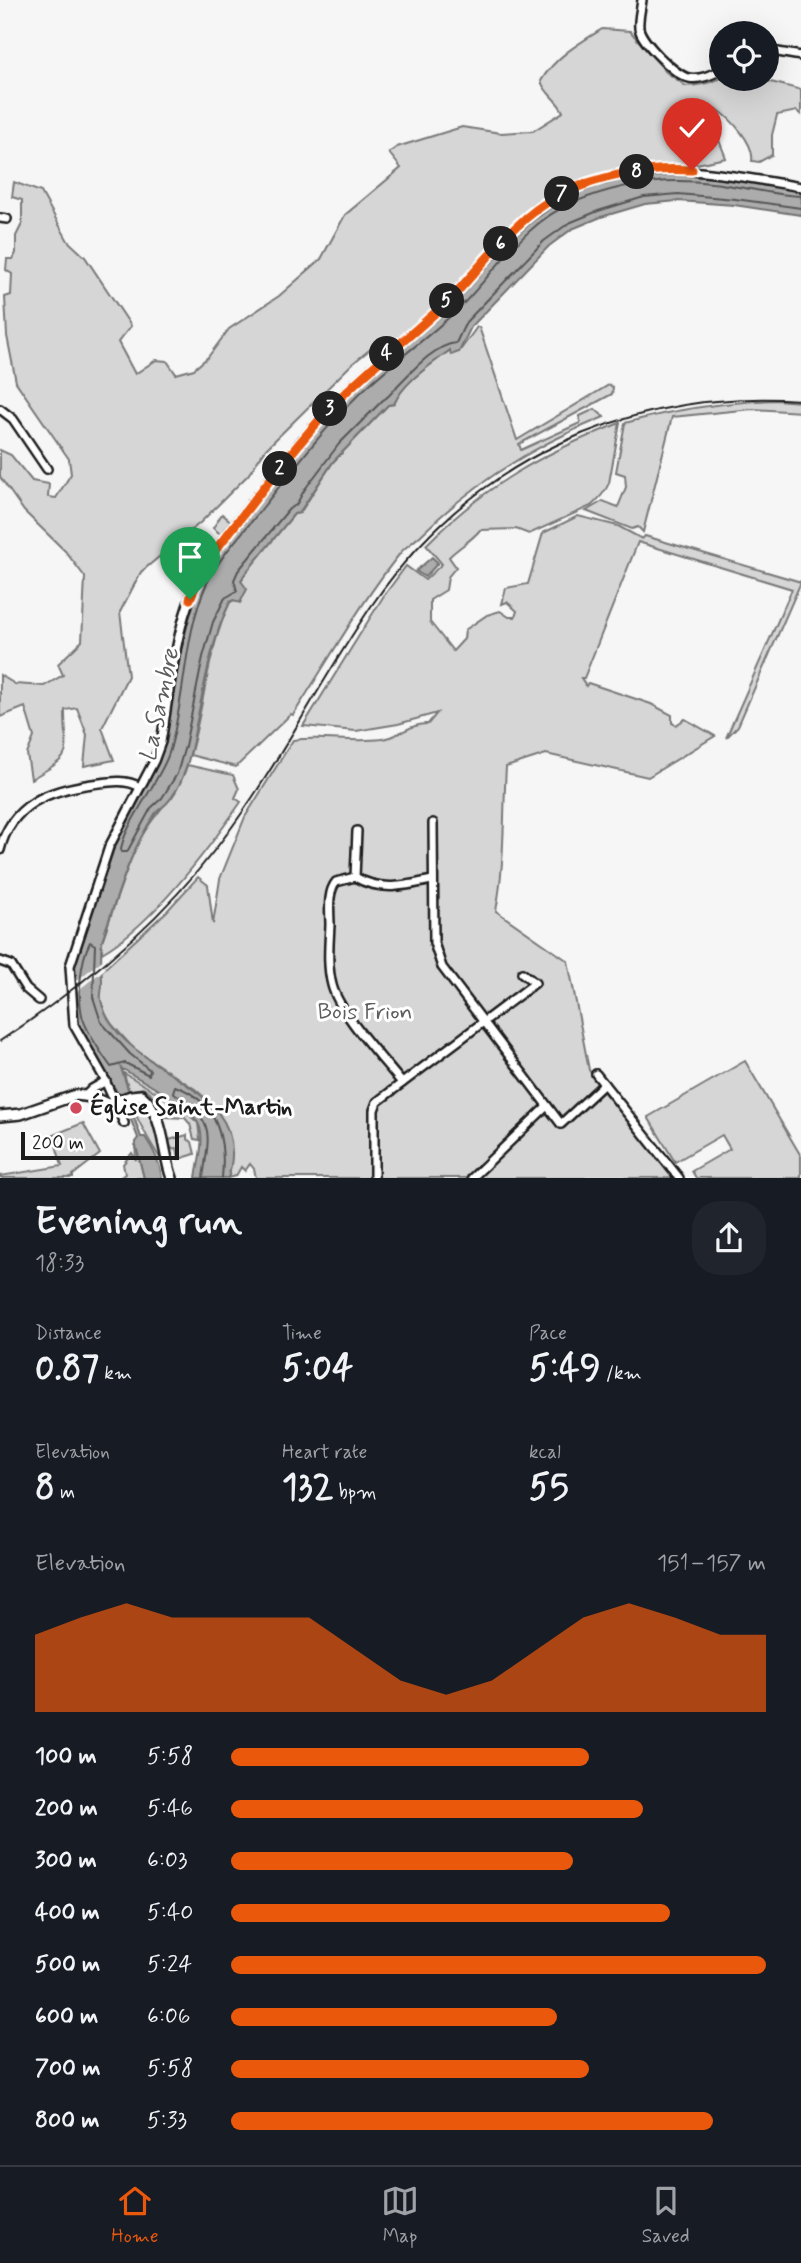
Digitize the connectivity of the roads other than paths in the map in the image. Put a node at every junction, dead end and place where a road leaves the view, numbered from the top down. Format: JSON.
{"nodes":[{"id":1,"x":642,"y":0,"type":"edge"},
{"id":2,"x":779,"y":52,"type":"edge"},
{"id":3,"x":801,"y":56,"type":"edge"},
{"id":4,"x":709,"y":75,"type":"edge"},
{"id":5,"x":801,"y":187,"type":"edge"},
{"id":6,"x":0,"y":409,"type":"edge"},
{"id":7,"x":47,"y":469,"type":"dead end"},
{"id":8,"x":140,"y":787,"type":"junction"},
{"id":9,"x":433,"y":823,"type":"dead end"},
{"id":10,"x":357,"y":831,"type":"dead end"},
{"id":11,"x":0,"y":850,"type":"edge"},
{"id":12,"x":355,"y":877,"type":"junction"},
{"id":13,"x":432,"y":880,"type":"junction"},
{"id":14,"x":0,"y":961,"type":"edge"},
{"id":15,"x":522,"y":973,"type":"dead end"},
{"id":16,"x":39,"y":1000,"type":"dead end"},
{"id":17,"x":483,"y":1022,"type":"junction"},
{"id":18,"x":596,"y":1074,"type":"dead end"},
{"id":19,"x":106,"y":1082,"type":"junction"},
{"id":20,"x":402,"y":1083,"type":"junction"},
{"id":21,"x":604,"y":1084,"type":"junction"},
{"id":22,"x":86,"y":1095,"type":"junction"},
{"id":23,"x":122,"y":1099,"type":"junction"},
{"id":24,"x":547,"y":1106,"type":"junction"},
{"id":25,"x":0,"y":1116,"type":"edge"},
{"id":26,"x":124,"y":1123,"type":"dead end"},
{"id":27,"x":172,"y":1178,"type":"edge"},
{"id":28,"x":374,"y":1178,"type":"edge"},
{"id":29,"x":472,"y":1178,"type":"edge"},
{"id":30,"x":679,"y":1178,"type":"edge"}],
"edges":[{"from":1,"to":4,"type":"street"},
{"from":2,"to":3,"type":"street"},
{"from":5,"to":8,"type":"street"},
{"from":6,"to":7,"type":"street"},
{"from":8,"to":11,"type":"street"},
{"from":8,"to":19,"type":"street"},
{"from":9,"to":13,"type":"street"},
{"from":10,"to":12,"type":"street"},
{"from":12,"to":13,"type":"street"},
{"from":12,"to":20,"type":"street"},
{"from":13,"to":17,"type":"street"},
{"from":14,"to":16,"type":"street"},
{"from":15,"to":17,"type":"street"},
{"from":17,"to":20,"type":"street"},
{"from":17,"to":24,"type":"street"},
{"from":18,"to":21,"type":"street"},
{"from":19,"to":22,"type":"street"},
{"from":19,"to":23,"type":"street"},
{"from":20,"to":28,"type":"street"},
{"from":21,"to":24,"type":"street"},
{"from":21,"to":30,"type":"street"},
{"from":22,"to":23,"type":"main road"},
{"from":22,"to":25,"type":"main road"},
{"from":23,"to":26,"type":"street"},
{"from":23,"to":27,"type":"main road"},
{"from":24,"to":29,"type":"street"}]}
